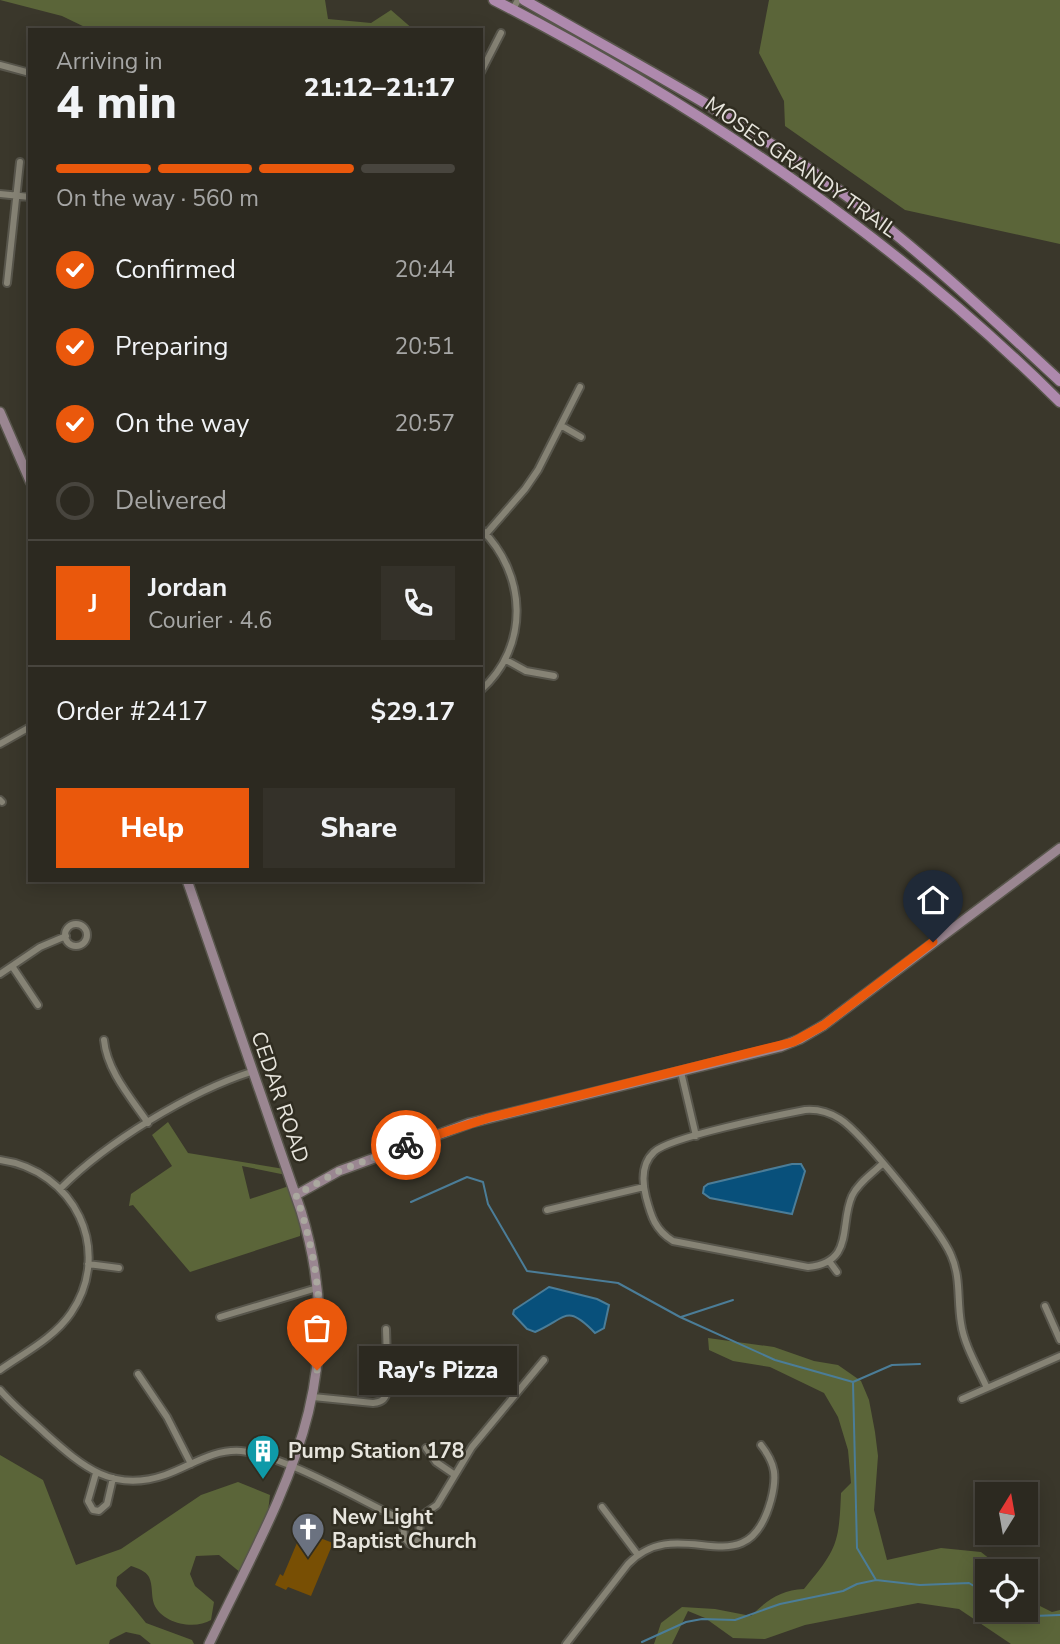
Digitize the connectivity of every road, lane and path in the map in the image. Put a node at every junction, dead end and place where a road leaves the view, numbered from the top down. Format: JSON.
{"nodes":[{"id":1,"x":494,"y":0,"type":"edge"},
{"id":2,"x":524,"y":0,"type":"edge"},
{"id":3,"x":515,"y":5,"type":"edge"},
{"id":4,"x":501,"y":33,"type":"dead end"},
{"id":5,"x":0,"y":65,"type":"edge"},
{"id":6,"x":483,"y":68,"type":"edge"},
{"id":7,"x":28,"y":72,"type":"edge"},
{"id":8,"x":20,"y":162,"type":"dead end"},
{"id":9,"x":0,"y":194,"type":"edge"},
{"id":10,"x":17,"y":195,"type":"junction"},
{"id":11,"x":28,"y":197,"type":"edge"},
{"id":12,"x":7,"y":283,"type":"dead end"},
{"id":13,"x":1060,"y":381,"type":"edge"},
{"id":14,"x":580,"y":387,"type":"dead end"},
{"id":15,"x":1060,"y":402,"type":"edge"},
{"id":16,"x":0,"y":412,"type":"edge"},
{"id":17,"x":562,"y":426,"type":"junction"},
{"id":18,"x":4,"y":429,"type":"edge"},
{"id":19,"x":581,"y":437,"type":"dead end"},
{"id":20,"x":28,"y":477,"type":"edge"},
{"id":21,"x":484,"y":531,"type":"edge"},
{"id":22,"x":506,"y":660,"type":"junction"},
{"id":23,"x":554,"y":676,"type":"dead end"},
{"id":24,"x":483,"y":688,"type":"edge"},
{"id":25,"x":28,"y":728,"type":"edge"},
{"id":26,"x":0,"y":744,"type":"edge"},
{"id":27,"x":1060,"y":848,"type":"edge"},
{"id":28,"x":188,"y":882,"type":"edge"},
{"id":29,"x":65,"y":936,"type":"dead end"},
{"id":30,"x":12,"y":966,"type":"junction"},
{"id":31,"x":0,"y":974,"type":"edge"},
{"id":32,"x":38,"y":1005,"type":"dead end"},
{"id":33,"x":104,"y":1040,"type":"dead end"},
{"id":34,"x":251,"y":1072,"type":"junction"},
{"id":35,"x":681,"y":1072,"type":"junction"},
{"id":36,"x":148,"y":1123,"type":"junction"},
{"id":37,"x":696,"y":1136,"type":"junction"},
{"id":38,"x":0,"y":1160,"type":"edge"},
{"id":39,"x":882,"y":1164,"type":"junction"},
{"id":40,"x":644,"y":1187,"type":"junction"},
{"id":41,"x":61,"y":1188,"type":"junction"},
{"id":42,"x":296,"y":1195,"type":"junction"},
{"id":43,"x":547,"y":1210,"type":"dead end"},
{"id":44,"x":829,"y":1261,"type":"junction"},
{"id":45,"x":88,"y":1264,"type":"junction"},
{"id":46,"x":119,"y":1268,"type":"dead end"},
{"id":47,"x":836,"y":1272,"type":"dead end"},
{"id":48,"x":317,"y":1288,"type":"junction"},
{"id":49,"x":1045,"y":1306,"type":"dead end"},
{"id":50,"x":220,"y":1317,"type":"dead end"},
{"id":51,"x":386,"y":1329,"type":"dead end"},
{"id":52,"x":1060,"y":1340,"type":"edge"},
{"id":53,"x":1060,"y":1356,"type":"edge"},
{"id":54,"x":544,"y":1360,"type":"dead end"},
{"id":55,"x":0,"y":1370,"type":"edge"},
{"id":56,"x":138,"y":1374,"type":"dead end"},
{"id":57,"x":987,"y":1388,"type":"junction"},
{"id":58,"x":0,"y":1390,"type":"edge"},
{"id":59,"x":313,"y":1397,"type":"junction"},
{"id":60,"x":962,"y":1399,"type":"dead end"},
{"id":61,"x":761,"y":1445,"type":"dead end"},
{"id":62,"x":426,"y":1448,"type":"dead end"},
{"id":63,"x":191,"y":1464,"type":"junction"},
{"id":64,"x":292,"y":1467,"type":"junction"},
{"id":65,"x":96,"y":1474,"type":"junction"},
{"id":66,"x":455,"y":1475,"type":"junction"},
{"id":67,"x":113,"y":1478,"type":"junction"},
{"id":68,"x":602,"y":1507,"type":"dead end"},
{"id":69,"x":419,"y":1517,"type":"junction"},
{"id":70,"x":403,"y":1519,"type":"junction"},
{"id":71,"x":638,"y":1555,"type":"junction"},
{"id":72,"x":209,"y":1644,"type":"edge"},
{"id":73,"x":566,"y":1644,"type":"edge"}],
"edges":[{"from":1,"to":3,"type":"main road","name":"MOSES GRANDY TRAIL"},
{"from":2,"to":13,"type":"main road","name":"MOSES GRANDY TRAIL"},
{"from":3,"to":15,"type":"main road","name":"MOSES GRANDY TRAIL"},
{"from":4,"to":6,"type":"street"},
{"from":5,"to":7,"type":"street"},
{"from":8,"to":10,"type":"street"},
{"from":9,"to":10,"type":"street"},
{"from":10,"to":11,"type":"street"},
{"from":10,"to":12,"type":"street"},
{"from":14,"to":17,"type":"street"},
{"from":16,"to":18,"type":"street"},
{"from":17,"to":19,"type":"street"},
{"from":17,"to":21,"type":"street"},
{"from":18,"to":20,"type":"street"},
{"from":21,"to":22,"type":"street"},
{"from":22,"to":23,"type":"street"},
{"from":22,"to":24,"type":"street"},
{"from":25,"to":26,"type":"street"},
{"from":27,"to":35,"type":"street"},
{"from":28,"to":34,"type":"street","name":"CEDAR ROAD"},
{"from":29,"to":30,"type":"street"},
{"from":30,"to":31,"type":"street"},
{"from":30,"to":32,"type":"street"},
{"from":33,"to":36,"type":"street"},
{"from":34,"to":36,"type":"street"},
{"from":34,"to":42,"type":"street","name":"CEDAR ROAD"},
{"from":35,"to":37,"type":"street"},
{"from":35,"to":42,"type":"street"},
{"from":36,"to":41,"type":"street"},
{"from":37,"to":39,"type":"street"},
{"from":37,"to":40,"type":"street"},
{"from":38,"to":41,"type":"street"},
{"from":39,"to":44,"type":"street"},
{"from":39,"to":57,"type":"street"},
{"from":40,"to":43,"type":"street"},
{"from":40,"to":44,"type":"street"},
{"from":41,"to":45,"type":"street"},
{"from":42,"to":48,"type":"street","name":"CEDAR ROAD"},
{"from":44,"to":47,"type":"street"},
{"from":45,"to":46,"type":"street"},
{"from":45,"to":55,"type":"street"},
{"from":48,"to":50,"type":"street"},
{"from":48,"to":59,"type":"street","name":"CEDAR ROAD"},
{"from":49,"to":52,"type":"street"},
{"from":51,"to":59,"type":"street"},
{"from":53,"to":57,"type":"street"},
{"from":54,"to":66,"type":"street"},
{"from":56,"to":63,"type":"street"},
{"from":57,"to":60,"type":"street"},
{"from":58,"to":65,"type":"street"},
{"from":59,"to":64,"type":"street","name":"CEDAR ROAD"},
{"from":61,"to":71,"type":"street"},
{"from":62,"to":66,"type":"street"},
{"from":63,"to":64,"type":"street"},
{"from":63,"to":67,"type":"street"},
{"from":64,"to":70,"type":"street"},
{"from":64,"to":72,"type":"street","name":"CEDAR ROAD"},
{"from":65,"to":67,"type":"street"},
{"from":65,"to":67,"type":"street"},
{"from":66,"to":69,"type":"street"},
{"from":68,"to":71,"type":"street"},
{"from":69,"to":70,"type":"street"},
{"from":69,"to":70,"type":"street"},
{"from":71,"to":73,"type":"street"}]}
